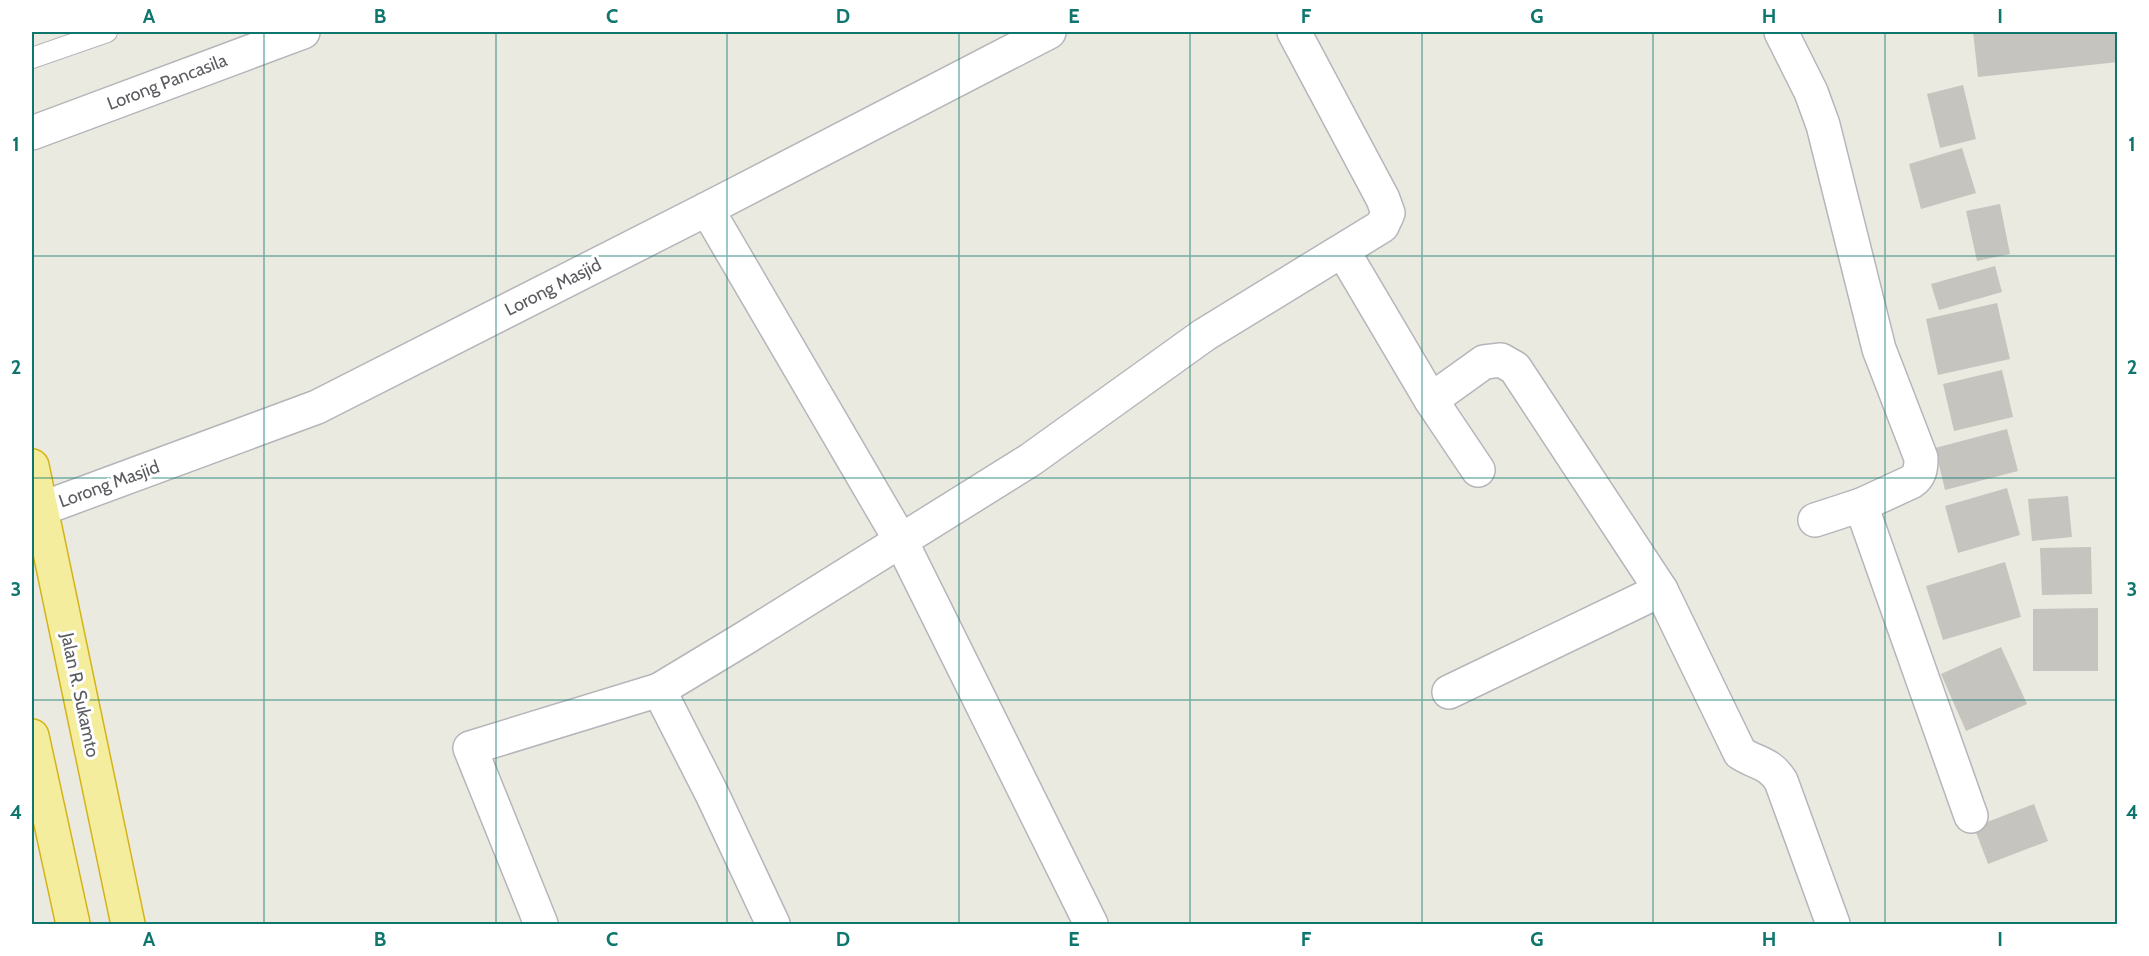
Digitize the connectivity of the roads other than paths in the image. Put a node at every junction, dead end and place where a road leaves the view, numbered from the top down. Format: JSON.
{"nodes":[{"id":1,"x":108,"y":32,"type":"edge"},
{"id":2,"x":303,"y":32,"type":"edge"},
{"id":3,"x":1049,"y":32,"type":"edge"},
{"id":4,"x":1294,"y":32,"type":"edge"},
{"id":5,"x":1781,"y":32,"type":"edge"},
{"id":6,"x":32,"y":58,"type":"edge"},
{"id":7,"x":32,"y":133,"type":"edge"},
{"id":8,"x":707,"y":209,"type":"junction"},
{"id":9,"x":1343,"y":251,"type":"junction"},
{"id":10,"x":1431,"y":400,"type":"junction"},
{"id":11,"x":32,"y":466,"type":"edge"},
{"id":12,"x":1478,"y":471,"type":"dead end"},
{"id":13,"x":1861,"y":505,"type":"junction"},
{"id":14,"x":41,"y":509,"type":"junction"},
{"id":15,"x":1815,"y":520,"type":"dead end"},
{"id":16,"x":901,"y":541,"type":"junction"},
{"id":17,"x":1661,"y":590,"type":"junction"},
{"id":18,"x":659,"y":690,"type":"junction"},
{"id":19,"x":1449,"y":692,"type":"dead end"},
{"id":20,"x":32,"y":736,"type":"edge"},
{"id":21,"x":1971,"y":816,"type":"dead end"},
{"id":22,"x":73,"y":924,"type":"edge"},
{"id":23,"x":128,"y":924,"type":"edge"},
{"id":24,"x":541,"y":924,"type":"edge"},
{"id":25,"x":773,"y":924,"type":"edge"},
{"id":26,"x":1091,"y":924,"type":"edge"},
{"id":27,"x":1833,"y":924,"type":"edge"}],
"edges":[{"from":1,"to":6,"type":"lane"},
{"from":2,"to":7,"type":"street","name":"Lorong Pancasila"},
{"from":3,"to":8,"type":"street","name":"Lorong Masjid"},
{"from":4,"to":9,"type":"street"},
{"from":5,"to":13,"type":"street"},
{"from":8,"to":14,"type":"street","name":"Lorong Masjid"},
{"from":8,"to":16,"type":"street"},
{"from":9,"to":10,"type":"street"},
{"from":9,"to":16,"type":"street"},
{"from":10,"to":12,"type":"street"},
{"from":10,"to":17,"type":"street"},
{"from":11,"to":14,"type":"highway","name":"Jalan R. Sukamto"},
{"from":13,"to":15,"type":"street"},
{"from":13,"to":21,"type":"street"},
{"from":14,"to":23,"type":"highway","name":"Jalan R. Sukamto"},
{"from":16,"to":18,"type":"street"},
{"from":16,"to":26,"type":"street"},
{"from":17,"to":19,"type":"street"},
{"from":17,"to":27,"type":"street"},
{"from":18,"to":24,"type":"street"},
{"from":18,"to":25,"type":"street"},
{"from":20,"to":22,"type":"highway"}]}
